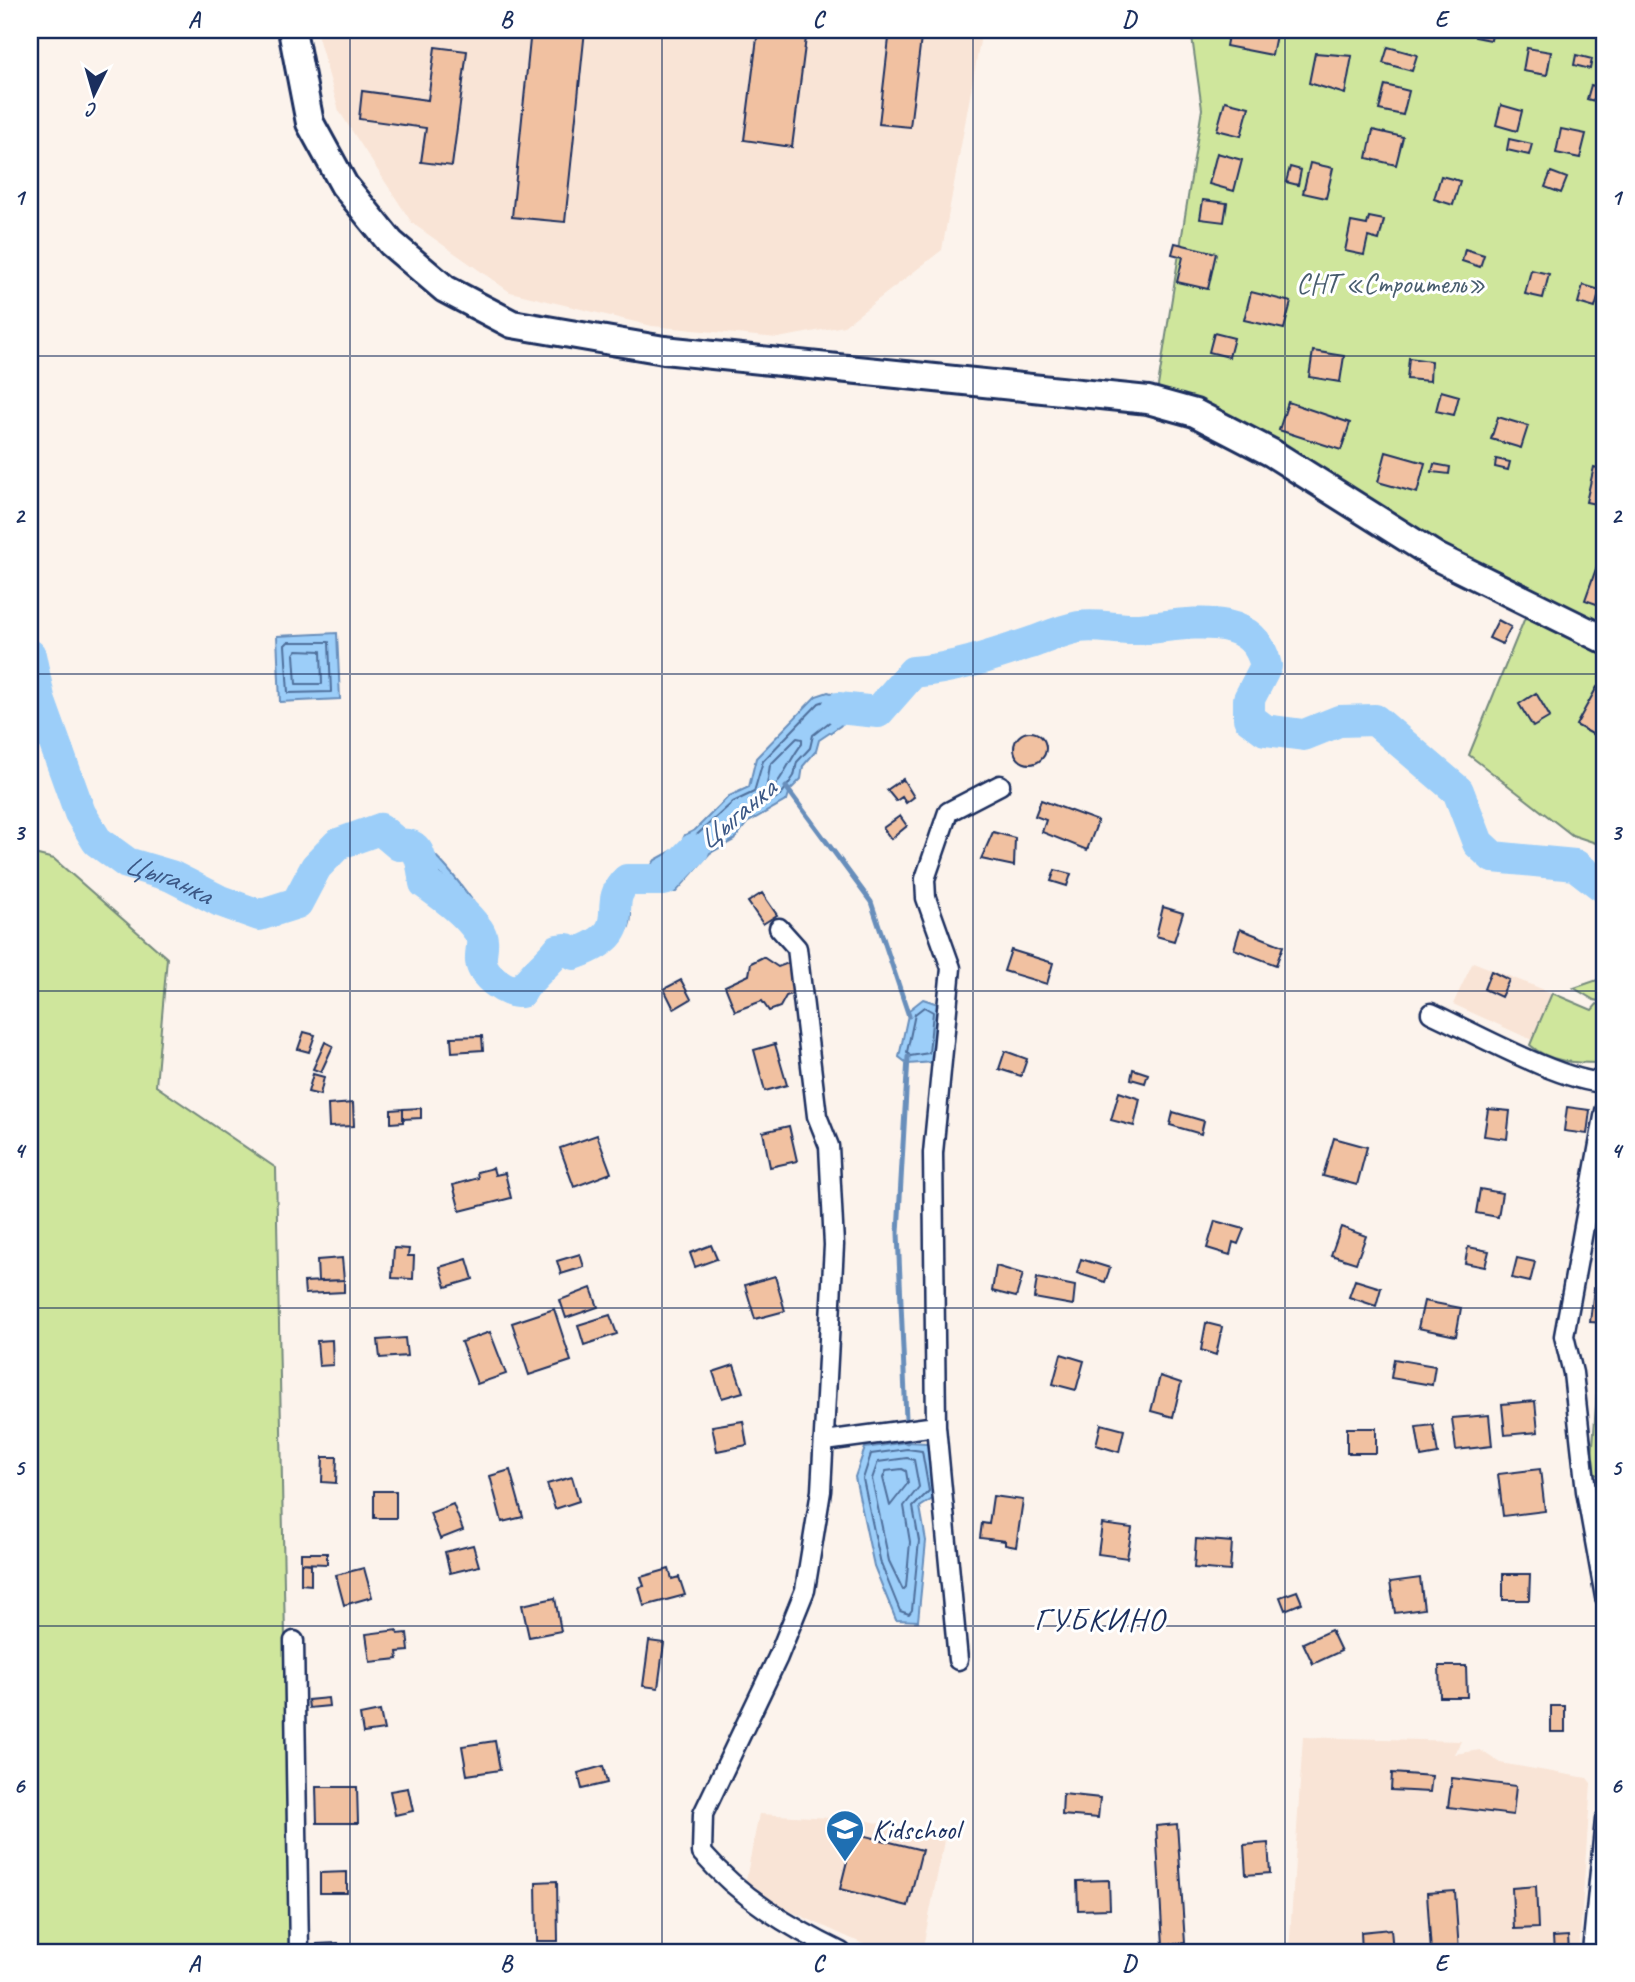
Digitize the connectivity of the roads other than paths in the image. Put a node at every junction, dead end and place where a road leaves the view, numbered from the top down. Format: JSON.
{"nodes":[{"id":1,"x":292,"y":30,"type":"edge"},
{"id":2,"x":1605,"y":640,"type":"edge"},
{"id":3,"x":1000,"y":785,"type":"dead end"},
{"id":4,"x":779,"y":928,"type":"dead end"},
{"id":5,"x":1431,"y":1013,"type":"dead end"},
{"id":6,"x":1605,"y":1083,"type":"edge"},
{"id":7,"x":1605,"y":1111,"type":"edge"},
{"id":8,"x":936,"y":1426,"type":"junction"},
{"id":9,"x":825,"y":1441,"type":"junction"},
{"id":10,"x":1605,"y":1597,"type":"edge"},
{"id":11,"x":294,"y":1641,"type":"dead end"},
{"id":12,"x":958,"y":1660,"type":"dead end"},
{"id":13,"x":1605,"y":1820,"type":"edge"},
{"id":14,"x":299,"y":1952,"type":"edge"},
{"id":15,"x":841,"y":1952,"type":"edge"},
{"id":16,"x":1592,"y":1952,"type":"edge"}],
"edges":[{"from":1,"to":2,"type":"street"},
{"from":3,"to":8,"type":"street"},
{"from":4,"to":9,"type":"street"},
{"from":5,"to":6,"type":"street"},
{"from":7,"to":10,"type":"street"},
{"from":8,"to":9,"type":"street"},
{"from":8,"to":12,"type":"street"},
{"from":9,"to":15,"type":"street"},
{"from":11,"to":14,"type":"street"},
{"from":13,"to":16,"type":"street"}]}
